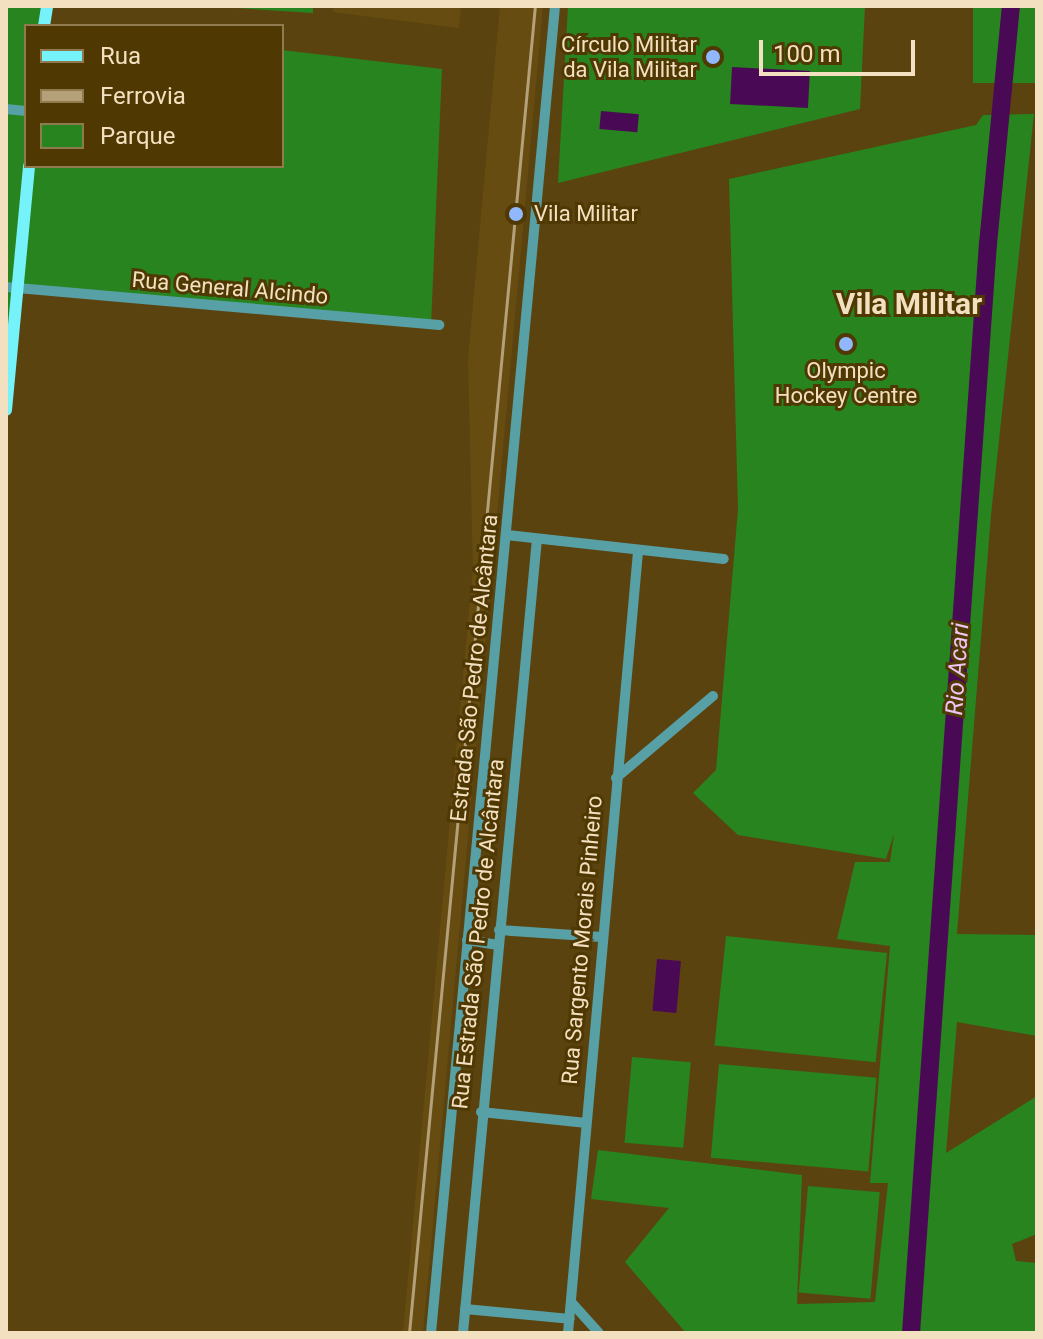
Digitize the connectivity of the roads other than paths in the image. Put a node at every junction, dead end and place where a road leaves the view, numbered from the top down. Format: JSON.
{"nodes":[{"id":1,"x":555,"y":6,"type":"edge"},
{"id":2,"x":29,"y":168,"type":"edge"},
{"id":3,"x":12,"y":288,"type":"edge"},
{"id":4,"x":439,"y":325,"type":"dead end"},
{"id":5,"x":6,"y":410,"type":"edge"},
{"id":6,"x":507,"y":535,"type":"junction"},
{"id":7,"x":537,"y":539,"type":"junction"},
{"id":8,"x":638,"y":551,"type":"junction"},
{"id":9,"x":724,"y":559,"type":"dead end"},
{"id":10,"x":713,"y":696,"type":"dead end"},
{"id":11,"x":616,"y":778,"type":"junction"},
{"id":12,"x":499,"y":930,"type":"junction"},
{"id":13,"x":602,"y":937,"type":"junction"},
{"id":14,"x":467,"y":940,"type":"junction"},
{"id":15,"x":497,"y":945,"type":"junction"},
{"id":16,"x":481,"y":1112,"type":"junction"},
{"id":17,"x":586,"y":1123,"type":"junction"},
{"id":18,"x":572,"y":1303,"type":"junction"},
{"id":19,"x":465,"y":1309,"type":"junction"},
{"id":20,"x":570,"y":1319,"type":"junction"},
{"id":21,"x":431,"y":1333,"type":"edge"},
{"id":22,"x":463,"y":1333,"type":"edge"},
{"id":23,"x":568,"y":1333,"type":"edge"},
{"id":24,"x":599,"y":1333,"type":"edge"}],
"edges":[{"from":1,"to":6,"type":"street","name":"Estrada São Pedro de Alcântara"},
{"from":2,"to":3,"type":"main road"},
{"from":3,"to":4,"type":"street","name":"Rua General Alcindo"},
{"from":3,"to":5,"type":"main road"},
{"from":6,"to":7,"type":"street"},
{"from":6,"to":14,"type":"street","name":"Estrada São Pedro de Alcântara"},
{"from":7,"to":8,"type":"street"},
{"from":7,"to":12,"type":"street","name":"Rua Estrada São Pedro de Alcântara"},
{"from":8,"to":9,"type":"street"},
{"from":8,"to":11,"type":"street","name":"Rua Sargento Morais Pinheiro"},
{"from":10,"to":11,"type":"street"},
{"from":11,"to":13,"type":"street","name":"Rua Sargento Morais Pinheiro"},
{"from":12,"to":13,"type":"street"},
{"from":12,"to":15,"type":"street","name":"Rua Estrada São Pedro de Alcântara"},
{"from":13,"to":17,"type":"street","name":"Rua Sargento Morais Pinheiro"},
{"from":14,"to":15,"type":"street"},
{"from":14,"to":21,"type":"street","name":"Estrada São Pedro de Alcântara"},
{"from":15,"to":16,"type":"street","name":"Rua Estrada São Pedro de Alcântara"},
{"from":16,"to":17,"type":"street"},
{"from":16,"to":19,"type":"street","name":"Rua Estrada São Pedro de Alcântara"},
{"from":17,"to":18,"type":"street","name":"Rua Sargento Morais Pinheiro"},
{"from":18,"to":20,"type":"street","name":"Rua Sargento Morais Pinheiro"},
{"from":18,"to":24,"type":"street"},
{"from":19,"to":20,"type":"street"},
{"from":19,"to":22,"type":"street","name":"Rua Estrada São Pedro de Alcântara"},
{"from":20,"to":23,"type":"street","name":"Rua Sargento Morais Pinheiro"}]}
